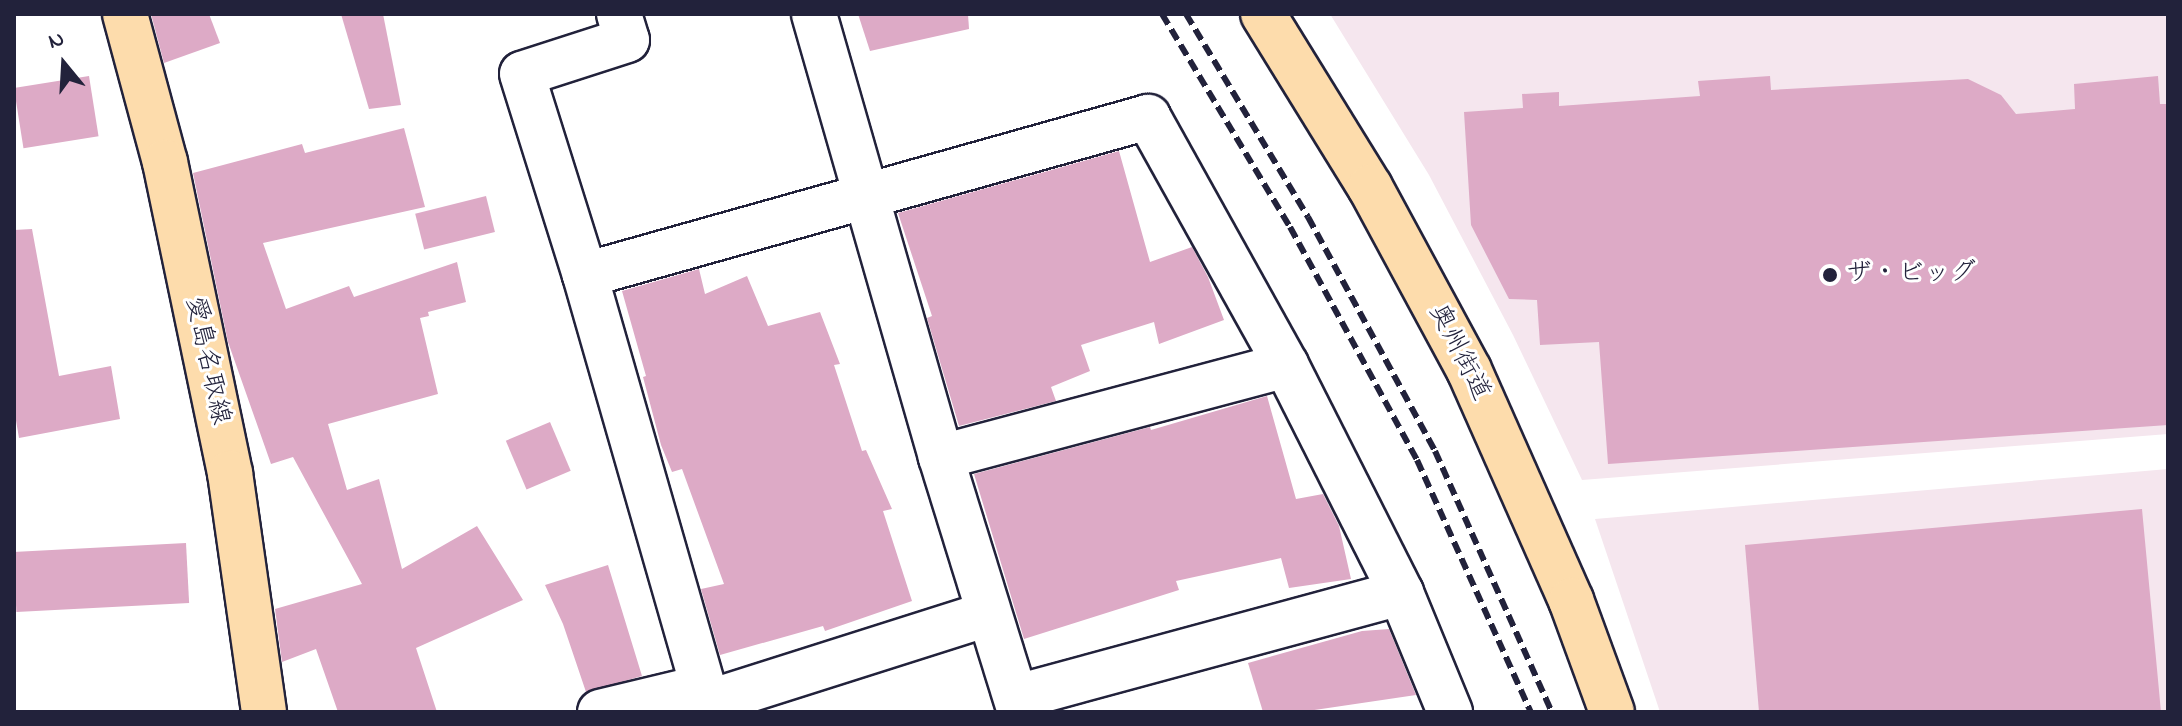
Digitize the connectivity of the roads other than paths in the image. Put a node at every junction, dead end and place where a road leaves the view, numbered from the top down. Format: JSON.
{"nodes":[{"id":1,"x":125,"y":14,"type":"edge"},
{"id":2,"x":619,"y":14,"type":"edge"},
{"id":3,"x":814,"y":14,"type":"edge"},
{"id":4,"x":1263,"y":14,"type":"edge"},
{"id":5,"x":866,"y":196,"type":"junction"},
{"id":6,"x":585,"y":275,"type":"junction"},
{"id":7,"x":1286,"y":365,"type":"junction"},
{"id":8,"x":941,"y":457,"type":"junction"},
{"id":9,"x":1401,"y":593,"type":"junction"},
{"id":10,"x":988,"y":614,"type":"junction"},
{"id":11,"x":706,"y":701,"type":"edge"},
{"id":12,"x":1018,"y":704,"type":"edge"},
{"id":13,"x":264,"y":712,"type":"edge"},
{"id":14,"x":600,"y":712,"type":"edge"},
{"id":15,"x":1450,"y":712,"type":"edge"},
{"id":16,"x":1612,"y":712,"type":"edge"}],
"edges":[{"from":1,"to":13,"type":"main road","name":"愛島名取線"},
{"from":2,"to":6,"type":"street"},
{"from":3,"to":5,"type":"street"},
{"from":4,"to":16,"type":"main road","name":"奥州街道"},
{"from":5,"to":6,"type":"street"},
{"from":5,"to":7,"type":"street"},
{"from":5,"to":8,"type":"street"},
{"from":6,"to":11,"type":"street"},
{"from":7,"to":8,"type":"street"},
{"from":7,"to":9,"type":"street"},
{"from":8,"to":10,"type":"street"},
{"from":9,"to":12,"type":"street"},
{"from":9,"to":15,"type":"street"},
{"from":10,"to":11,"type":"street"},
{"from":10,"to":12,"type":"street"},
{"from":11,"to":14,"type":"street"}]}
